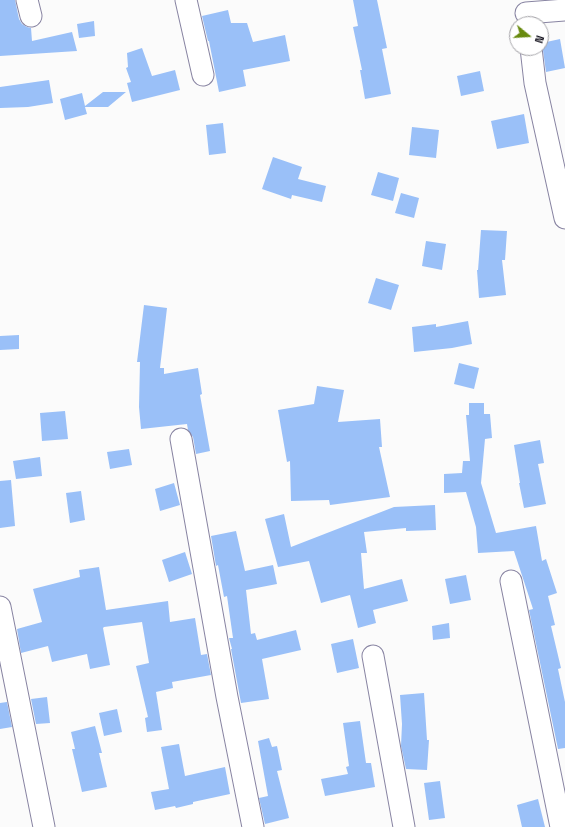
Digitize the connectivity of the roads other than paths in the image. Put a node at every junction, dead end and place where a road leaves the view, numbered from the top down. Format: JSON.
{"nodes":[{"id":1,"x":186,"y":0,"type":"edge"},
{"id":2,"x":565,"y":10,"type":"edge"},
{"id":3,"x":527,"y":12,"type":"edge"},
{"id":4,"x":532,"y":56,"type":"edge"},
{"id":5,"x":203,"y":74,"type":"dead end"},
{"id":6,"x":565,"y":218,"type":"edge"},
{"id":7,"x":181,"y":439,"type":"dead end"},
{"id":8,"x":511,"y":581,"type":"dead end"},
{"id":9,"x":0,"y":607,"type":"edge"},
{"id":10,"x":373,"y":656,"type":"dead end"},
{"id":11,"x":44,"y":827,"type":"edge"},
{"id":12,"x":253,"y":827,"type":"edge"},
{"id":13,"x":404,"y":827,"type":"edge"},
{"id":14,"x":561,"y":827,"type":"edge"}],
"edges":[{"from":1,"to":5,"type":"street"},
{"from":2,"to":3,"type":"street"},
{"from":4,"to":6,"type":"street"},
{"from":7,"to":12,"type":"street"},
{"from":8,"to":14,"type":"street"},
{"from":9,"to":11,"type":"street"},
{"from":10,"to":13,"type":"street"}]}
